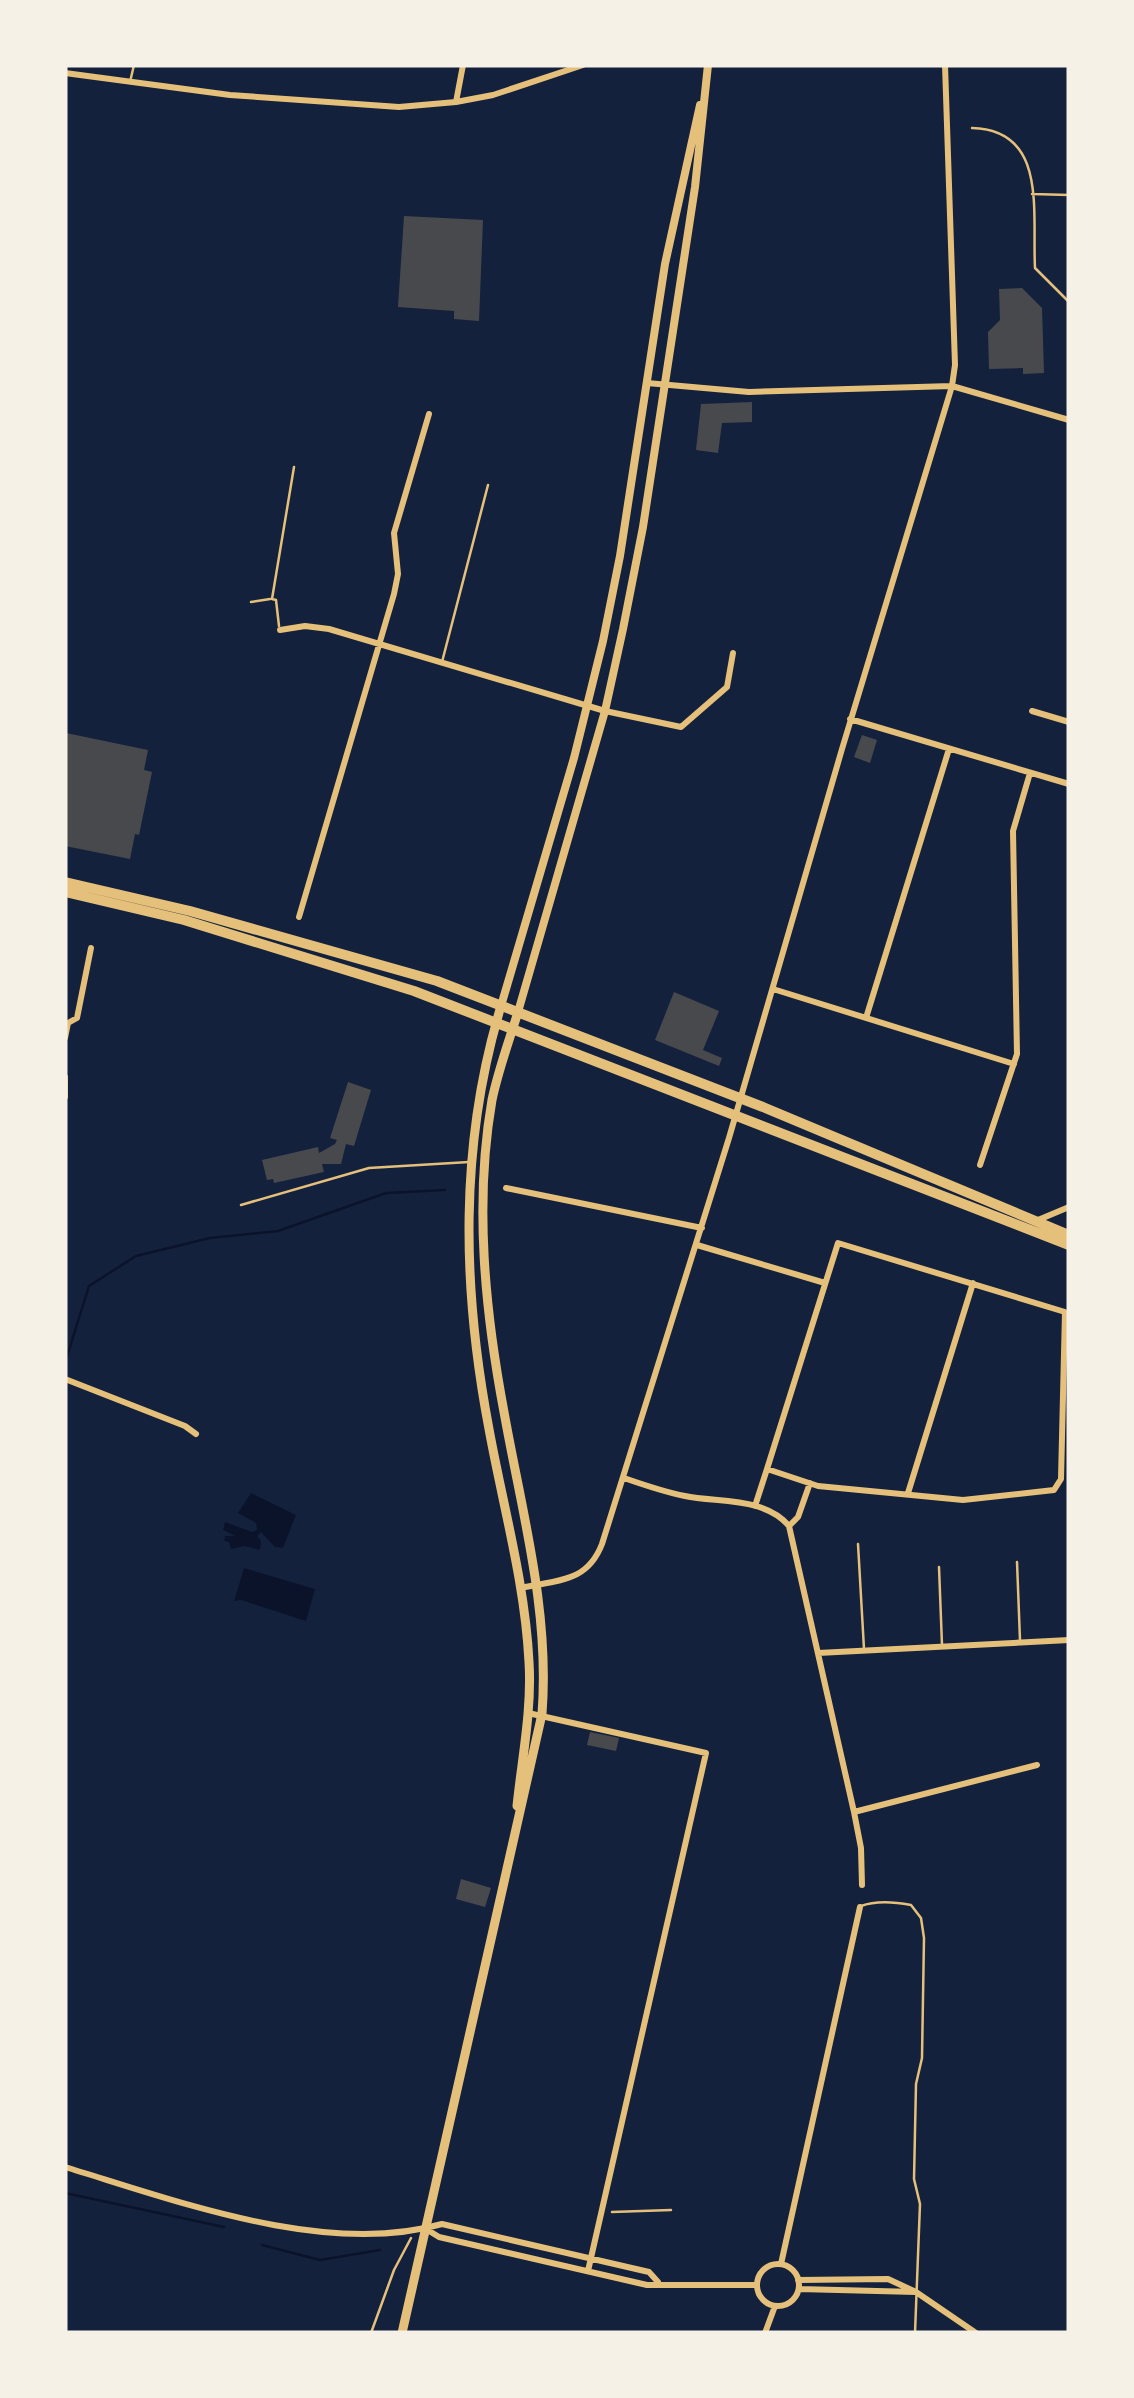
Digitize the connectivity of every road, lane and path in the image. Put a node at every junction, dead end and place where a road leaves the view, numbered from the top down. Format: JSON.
{"nodes":[{"id":1,"x":134,"y":65,"type":"edge"},
{"id":2,"x":463,"y":65,"type":"edge"},
{"id":3,"x":583,"y":65,"type":"edge"},
{"id":4,"x":708,"y":65,"type":"edge"},
{"id":5,"x":945,"y":65,"type":"edge"},
{"id":6,"x":65,"y":73,"type":"edge"},
{"id":7,"x":130,"y":84,"type":"junction"},
{"id":8,"x":705,"y":86,"type":"junction"},
{"id":9,"x":456,"y":102,"type":"junction"},
{"id":10,"x":972,"y":128,"type":"dead end"},
{"id":11,"x":1032,"y":194,"type":"junction"},
{"id":12,"x":1069,"y":195,"type":"edge"},
{"id":13,"x":1069,"y":302,"type":"edge"},
{"id":14,"x":647,"y":383,"type":"junction"},
{"id":15,"x":664,"y":384,"type":"junction"},
{"id":16,"x":952,"y":386,"type":"junction"},
{"id":17,"x":429,"y":414,"type":"dead end"},
{"id":18,"x":1069,"y":420,"type":"edge"},
{"id":19,"x":294,"y":468,"type":"dead end"},
{"id":20,"x":488,"y":484,"type":"dead end"},
{"id":21,"x":272,"y":599,"type":"junction"},
{"id":22,"x":251,"y":602,"type":"dead end"},
{"id":23,"x":280,"y":630,"type":"joint"},
{"id":24,"x":378,"y":644,"type":"junction"},
{"id":25,"x":733,"y":653,"type":"dead end"},
{"id":26,"x":442,"y":664,"type":"junction"},
{"id":27,"x":588,"y":706,"type":"junction"},
{"id":28,"x":605,"y":711,"type":"junction"},
{"id":29,"x":1032,"y":711,"type":"dead end"},
{"id":30,"x":850,"y":719,"type":"junction"},
{"id":31,"x":1069,"y":722,"type":"edge"},
{"id":32,"x":950,"y":749,"type":"junction"},
{"id":33,"x":1030,"y":773,"type":"junction"},
{"id":34,"x":1069,"y":784,"type":"edge"},
{"id":35,"x":65,"y":882,"type":"edge"},
{"id":36,"x":65,"y":892,"type":"edge"},
{"id":37,"x":299,"y":917,"type":"dead end"},
{"id":38,"x":90,"y":948,"type":"dead end"},
{"id":39,"x":773,"y":989,"type":"junction"},
{"id":40,"x":501,"y":1006,"type":"junction"},
{"id":41,"x":518,"y":1012,"type":"junction"},
{"id":42,"x":866,"y":1018,"type":"junction"},
{"id":43,"x":496,"y":1023,"type":"junction"},
{"id":44,"x":512,"y":1030,"type":"junction"},
{"id":45,"x":65,"y":1038,"type":"edge"},
{"id":46,"x":1014,"y":1064,"type":"junction"},
{"id":47,"x":65,"y":1077,"type":"edge"},
{"id":48,"x":65,"y":1097,"type":"edge"},
{"id":49,"x":740,"y":1098,"type":"junction"},
{"id":50,"x":736,"y":1116,"type":"junction"},
{"id":51,"x":470,"y":1162,"type":"junction"},
{"id":52,"x":485,"y":1162,"type":"junction"},
{"id":53,"x":980,"y":1165,"type":"dead end"},
{"id":54,"x":506,"y":1188,"type":"dead end"},
{"id":55,"x":241,"y":1205,"type":"dead end"},
{"id":56,"x":1069,"y":1207,"type":"edge"},
{"id":57,"x":1034,"y":1221,"type":"junction"},
{"id":58,"x":702,"y":1228,"type":"junction"},
{"id":59,"x":1069,"y":1235,"type":"edge"},
{"id":60,"x":696,"y":1245,"type":"junction"},
{"id":61,"x":1069,"y":1245,"type":"edge"},
{"id":62,"x":825,"y":1283,"type":"junction"},
{"id":63,"x":972,"y":1283,"type":"junction"},
{"id":64,"x":65,"y":1379,"type":"edge"},
{"id":65,"x":501,"y":1394,"type":"junction"},
{"id":66,"x":483,"y":1397,"type":"junction"},
{"id":67,"x":196,"y":1434,"type":"dead end"},
{"id":68,"x":767,"y":1469,"type":"junction"},
{"id":69,"x":624,"y":1478,"type":"junction"},
{"id":70,"x":810,"y":1484,"type":"junction"},
{"id":71,"x":908,"y":1493,"type":"junction"},
{"id":72,"x":755,"y":1506,"type":"junction"},
{"id":73,"x":789,"y":1526,"type":"junction"},
{"id":74,"x":858,"y":1544,"type":"dead end"},
{"id":75,"x":1016,"y":1562,"type":"dead end"},
{"id":76,"x":939,"y":1567,"type":"dead end"},
{"id":77,"x":538,"y":1584,"type":"junction"},
{"id":78,"x":520,"y":1588,"type":"junction"},
{"id":79,"x":1069,"y":1640,"type":"edge"},
{"id":80,"x":1020,"y":1642,"type":"junction"},
{"id":81,"x":942,"y":1646,"type":"junction"},
{"id":82,"x":864,"y":1650,"type":"junction"},
{"id":83,"x":818,"y":1652,"type":"junction"},
{"id":84,"x":528,"y":1713,"type":"junction"},
{"id":85,"x":542,"y":1714,"type":"junction"},
{"id":86,"x":1037,"y":1765,"type":"dead end"},
{"id":87,"x":854,"y":1812,"type":"junction"},
{"id":88,"x":514,"y":1834,"type":"junction"},
{"id":89,"x":862,"y":1885,"type":"dead end"},
{"id":90,"x":860,"y":1907,"type":"joint"},
{"id":91,"x":65,"y":2167,"type":"edge"},
{"id":92,"x":671,"y":2210,"type":"dead end"},
{"id":93,"x":601,"y":2213,"type":"junction"},
{"id":94,"x":419,"y":2229,"type":"junction"},
{"id":95,"x":590,"y":2258,"type":"junction"},
{"id":96,"x":781,"y":2264,"type":"junction"},
{"id":97,"x":588,"y":2271,"type":"junction"},
{"id":98,"x":658,"y":2282,"type":"junction"},
{"id":99,"x":798,"y":2284,"type":"junction"},
{"id":100,"x":756,"y":2285,"type":"junction"},
{"id":101,"x":916,"y":2292,"type":"junction"},
{"id":102,"x":774,"y":2306,"type":"junction"},
{"id":103,"x":372,"y":2333,"type":"edge"},
{"id":104,"x":402,"y":2333,"type":"edge"},
{"id":105,"x":765,"y":2333,"type":"edge"},
{"id":106,"x":915,"y":2333,"type":"edge"},
{"id":107,"x":976,"y":2333,"type":"edge"}],
"edges":[{"from":1,"to":7,"type":"lane"},
{"from":2,"to":9,"type":"street"},
{"from":3,"to":9,"type":"street"},
{"from":4,"to":8,"type":"street"},
{"from":5,"to":16,"type":"street"},
{"from":6,"to":7,"type":"street"},
{"from":7,"to":9,"type":"street"},
{"from":8,"to":14,"type":"street"},
{"from":8,"to":15,"type":"street"},
{"from":10,"to":11,"type":"lane"},
{"from":11,"to":12,"type":"lane"},
{"from":11,"to":13,"type":"lane"},
{"from":14,"to":15,"type":"street"},
{"from":14,"to":27,"type":"street"},
{"from":15,"to":16,"type":"street"},
{"from":15,"to":28,"type":"street"},
{"from":16,"to":18,"type":"street"},
{"from":16,"to":30,"type":"street"},
{"from":17,"to":24,"type":"street"},
{"from":19,"to":21,"type":"lane"},
{"from":20,"to":26,"type":"lane"},
{"from":21,"to":22,"type":"lane"},
{"from":21,"to":23,"type":"lane"},
{"from":23,"to":24,"type":"street"},
{"from":24,"to":26,"type":"street"},
{"from":24,"to":37,"type":"street"},
{"from":25,"to":28,"type":"street"},
{"from":26,"to":27,"type":"street"},
{"from":27,"to":28,"type":"street"},
{"from":27,"to":40,"type":"street"},
{"from":28,"to":41,"type":"street"},
{"from":29,"to":31,"type":"street"},
{"from":30,"to":32,"type":"street"},
{"from":30,"to":39,"type":"street"},
{"from":32,"to":33,"type":"street"},
{"from":32,"to":42,"type":"street"},
{"from":33,"to":34,"type":"street"},
{"from":33,"to":46,"type":"street"},
{"from":35,"to":40,"type":"main road"},
{"from":36,"to":43,"type":"main road"},
{"from":38,"to":45,"type":"street"},
{"from":39,"to":42,"type":"street"},
{"from":39,"to":49,"type":"street"},
{"from":40,"to":41,"type":"main road"},
{"from":40,"to":43,"type":"main road"},
{"from":41,"to":44,"type":"main road"},
{"from":41,"to":49,"type":"main road"},
{"from":42,"to":46,"type":"street"},
{"from":43,"to":44,"type":"main road"},
{"from":43,"to":51,"type":"main road"},
{"from":44,"to":50,"type":"main road"},
{"from":44,"to":52,"type":"main road"},
{"from":46,"to":53,"type":"street"},
{"from":47,"to":48,"type":"street"},
{"from":49,"to":50,"type":"street"},
{"from":49,"to":57,"type":"main road"},
{"from":50,"to":58,"type":"street"},
{"from":50,"to":61,"type":"main road"},
{"from":51,"to":52,"type":"lane"},
{"from":51,"to":55,"type":"lane"},
{"from":51,"to":66,"type":"main road"},
{"from":52,"to":65,"type":"main road"},
{"from":54,"to":58,"type":"street"},
{"from":56,"to":57,"type":"street"},
{"from":57,"to":59,"type":"main road"},
{"from":58,"to":60,"type":"street"},
{"from":60,"to":62,"type":"street"},
{"from":60,"to":69,"type":"street"},
{"from":62,"to":63,"type":"street"},
{"from":62,"to":68,"type":"street"},
{"from":63,"to":71,"type":"street"},
{"from":63,"to":71,"type":"street"},
{"from":64,"to":67,"type":"street"},
{"from":65,"to":66,"type":"main road"},
{"from":65,"to":77,"type":"main road"},
{"from":66,"to":78,"type":"main road"},
{"from":68,"to":70,"type":"street"},
{"from":68,"to":72,"type":"street"},
{"from":69,"to":72,"type":"street"},
{"from":69,"to":77,"type":"street"},
{"from":70,"to":71,"type":"street"},
{"from":70,"to":73,"type":"street"},
{"from":72,"to":73,"type":"street"},
{"from":73,"to":83,"type":"street"},
{"from":74,"to":82,"type":"lane"},
{"from":75,"to":80,"type":"lane"},
{"from":76,"to":81,"type":"lane"},
{"from":77,"to":78,"type":"street"},
{"from":77,"to":85,"type":"main road"},
{"from":78,"to":84,"type":"main road"},
{"from":79,"to":80,"type":"street"},
{"from":80,"to":81,"type":"street"},
{"from":81,"to":82,"type":"street"},
{"from":82,"to":83,"type":"street"},
{"from":83,"to":87,"type":"street"},
{"from":84,"to":85,"type":"street"},
{"from":84,"to":88,"type":"main road"},
{"from":85,"to":88,"type":"main road"},
{"from":85,"to":93,"type":"street"},
{"from":86,"to":87,"type":"street"},
{"from":87,"to":89,"type":"street"},
{"from":88,"to":94,"type":"main road"},
{"from":90,"to":96,"type":"street"},
{"from":90,"to":101,"type":"lane"},
{"from":91,"to":94,"type":"street"},
{"from":92,"to":93,"type":"path"},
{"from":93,"to":95,"type":"street"},
{"from":94,"to":95,"type":"street"},
{"from":94,"to":97,"type":"street"},
{"from":94,"to":103,"type":"path"},
{"from":94,"to":104,"type":"main road"},
{"from":95,"to":97,"type":"street"},
{"from":95,"to":98,"type":"street"},
{"from":96,"to":99,"type":"street"},
{"from":96,"to":100,"type":"street"},
{"from":97,"to":98,"type":"street"},
{"from":98,"to":100,"type":"street"},
{"from":99,"to":101,"type":"street"},
{"from":99,"to":102,"type":"street"},
{"from":100,"to":102,"type":"street"},
{"from":101,"to":106,"type":"lane"},
{"from":101,"to":107,"type":"street"},
{"from":102,"to":105,"type":"street"}]}
